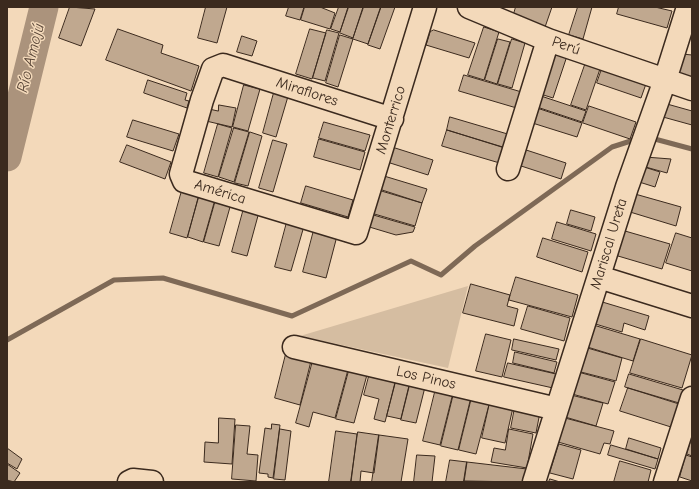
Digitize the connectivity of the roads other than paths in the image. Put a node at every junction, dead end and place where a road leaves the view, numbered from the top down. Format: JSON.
{"nodes":[{"id":1,"x":425,"y":7,"type":"edge"},
{"id":2,"x":469,"y":7,"type":"edge"},
{"id":3,"x":688,"y":7,"type":"edge"},
{"id":4,"x":548,"y":40,"type":"junction"},
{"id":5,"x":223,"y":65,"type":"joint"},
{"id":6,"x":665,"y":80,"type":"junction"},
{"id":7,"x":692,"y":89,"type":"edge"},
{"id":8,"x":392,"y":120,"type":"junction"},
{"id":9,"x":508,"y":169,"type":"dead end"},
{"id":10,"x":356,"y":233,"type":"joint"},
{"id":11,"x":599,"y":277,"type":"junction"},
{"id":12,"x":692,"y":306,"type":"edge"},
{"id":13,"x":294,"y":348,"type":"dead end"},
{"id":14,"x":692,"y":398,"type":"edge"},
{"id":15,"x":557,"y":409,"type":"junction"},
{"id":16,"x":534,"y":482,"type":"edge"},
{"id":17,"x":666,"y":482,"type":"edge"}],
"edges":[{"from":1,"to":8,"type":"street","name":"Monterrico"},
{"from":2,"to":4,"type":"street","name":"Perú"},
{"from":3,"to":6,"type":"street","name":"Mariscal Ureta"},
{"from":4,"to":6,"type":"street","name":"Perú"},
{"from":4,"to":9,"type":"street"},
{"from":5,"to":8,"type":"street","name":"Miraflores"},
{"from":5,"to":10,"type":"street","name":"América"},
{"from":6,"to":7,"type":"street","name":"Perú"},
{"from":6,"to":11,"type":"street","name":"Mariscal Ureta"},
{"from":8,"to":10,"type":"street","name":"Monterrico"},
{"from":11,"to":12,"type":"street"},
{"from":11,"to":15,"type":"street","name":"Mariscal Ureta"},
{"from":13,"to":15,"type":"street","name":"Los Pinos"},
{"from":14,"to":17,"type":"street"},
{"from":15,"to":16,"type":"street","name":"Mariscal Ureta"}]}
